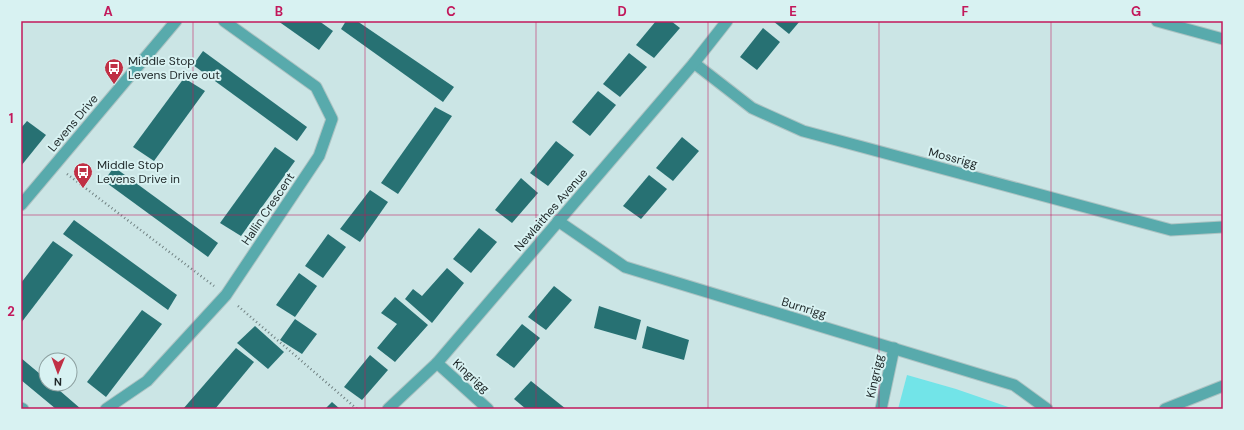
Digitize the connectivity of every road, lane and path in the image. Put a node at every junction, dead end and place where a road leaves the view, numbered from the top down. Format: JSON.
{"nodes":[{"id":1,"x":176,"y":21,"type":"edge"},
{"id":2,"x":224,"y":21,"type":"edge"},
{"id":3,"x":727,"y":21,"type":"edge"},
{"id":4,"x":1157,"y":21,"type":"edge"},
{"id":5,"x":1223,"y":39,"type":"edge"},
{"id":6,"x":694,"y":63,"type":"junction"},
{"id":7,"x":55,"y":165,"type":"junction"},
{"id":8,"x":21,"y":205,"type":"edge"},
{"id":9,"x":558,"y":221,"type":"junction"},
{"id":10,"x":1223,"y":227,"type":"edge"},
{"id":11,"x":226,"y":295,"type":"junction"},
{"id":12,"x":894,"y":348,"type":"junction"},
{"id":13,"x":437,"y":363,"type":"junction"},
{"id":14,"x":1223,"y":386,"type":"edge"},
{"id":15,"x":106,"y":409,"type":"edge"},
{"id":16,"x":357,"y":409,"type":"edge"},
{"id":17,"x":388,"y":409,"type":"edge"},
{"id":18,"x":488,"y":409,"type":"edge"},
{"id":19,"x":881,"y":409,"type":"edge"},
{"id":20,"x":1047,"y":409,"type":"edge"},
{"id":21,"x":1165,"y":409,"type":"edge"}],
"edges":[{"from":1,"to":7,"type":"street","name":"Levens Drive"},
{"from":2,"to":11,"type":"street","name":"Hallin Crescent"},
{"from":3,"to":6,"type":"street","name":"Newlaithes Avenue"},
{"from":4,"to":5,"type":"street"},
{"from":6,"to":9,"type":"street","name":"Newlaithes Avenue"},
{"from":6,"to":10,"type":"street","name":"Mossrigg"},
{"from":7,"to":8,"type":"street","name":"Levens Drive"},
{"from":7,"to":11,"type":"path"},
{"from":9,"to":12,"type":"street","name":"Burnrigg"},
{"from":9,"to":13,"type":"street","name":"Newlaithes Avenue"},
{"from":11,"to":15,"type":"street","name":"Hallin Crescent"},
{"from":11,"to":16,"type":"path"},
{"from":12,"to":19,"type":"street","name":"Kingrigg"},
{"from":12,"to":20,"type":"street","name":"Burnrigg"},
{"from":13,"to":17,"type":"street","name":"Newlaithes Avenue"},
{"from":13,"to":18,"type":"street","name":"Kingrigg"},
{"from":14,"to":21,"type":"street"}]}
